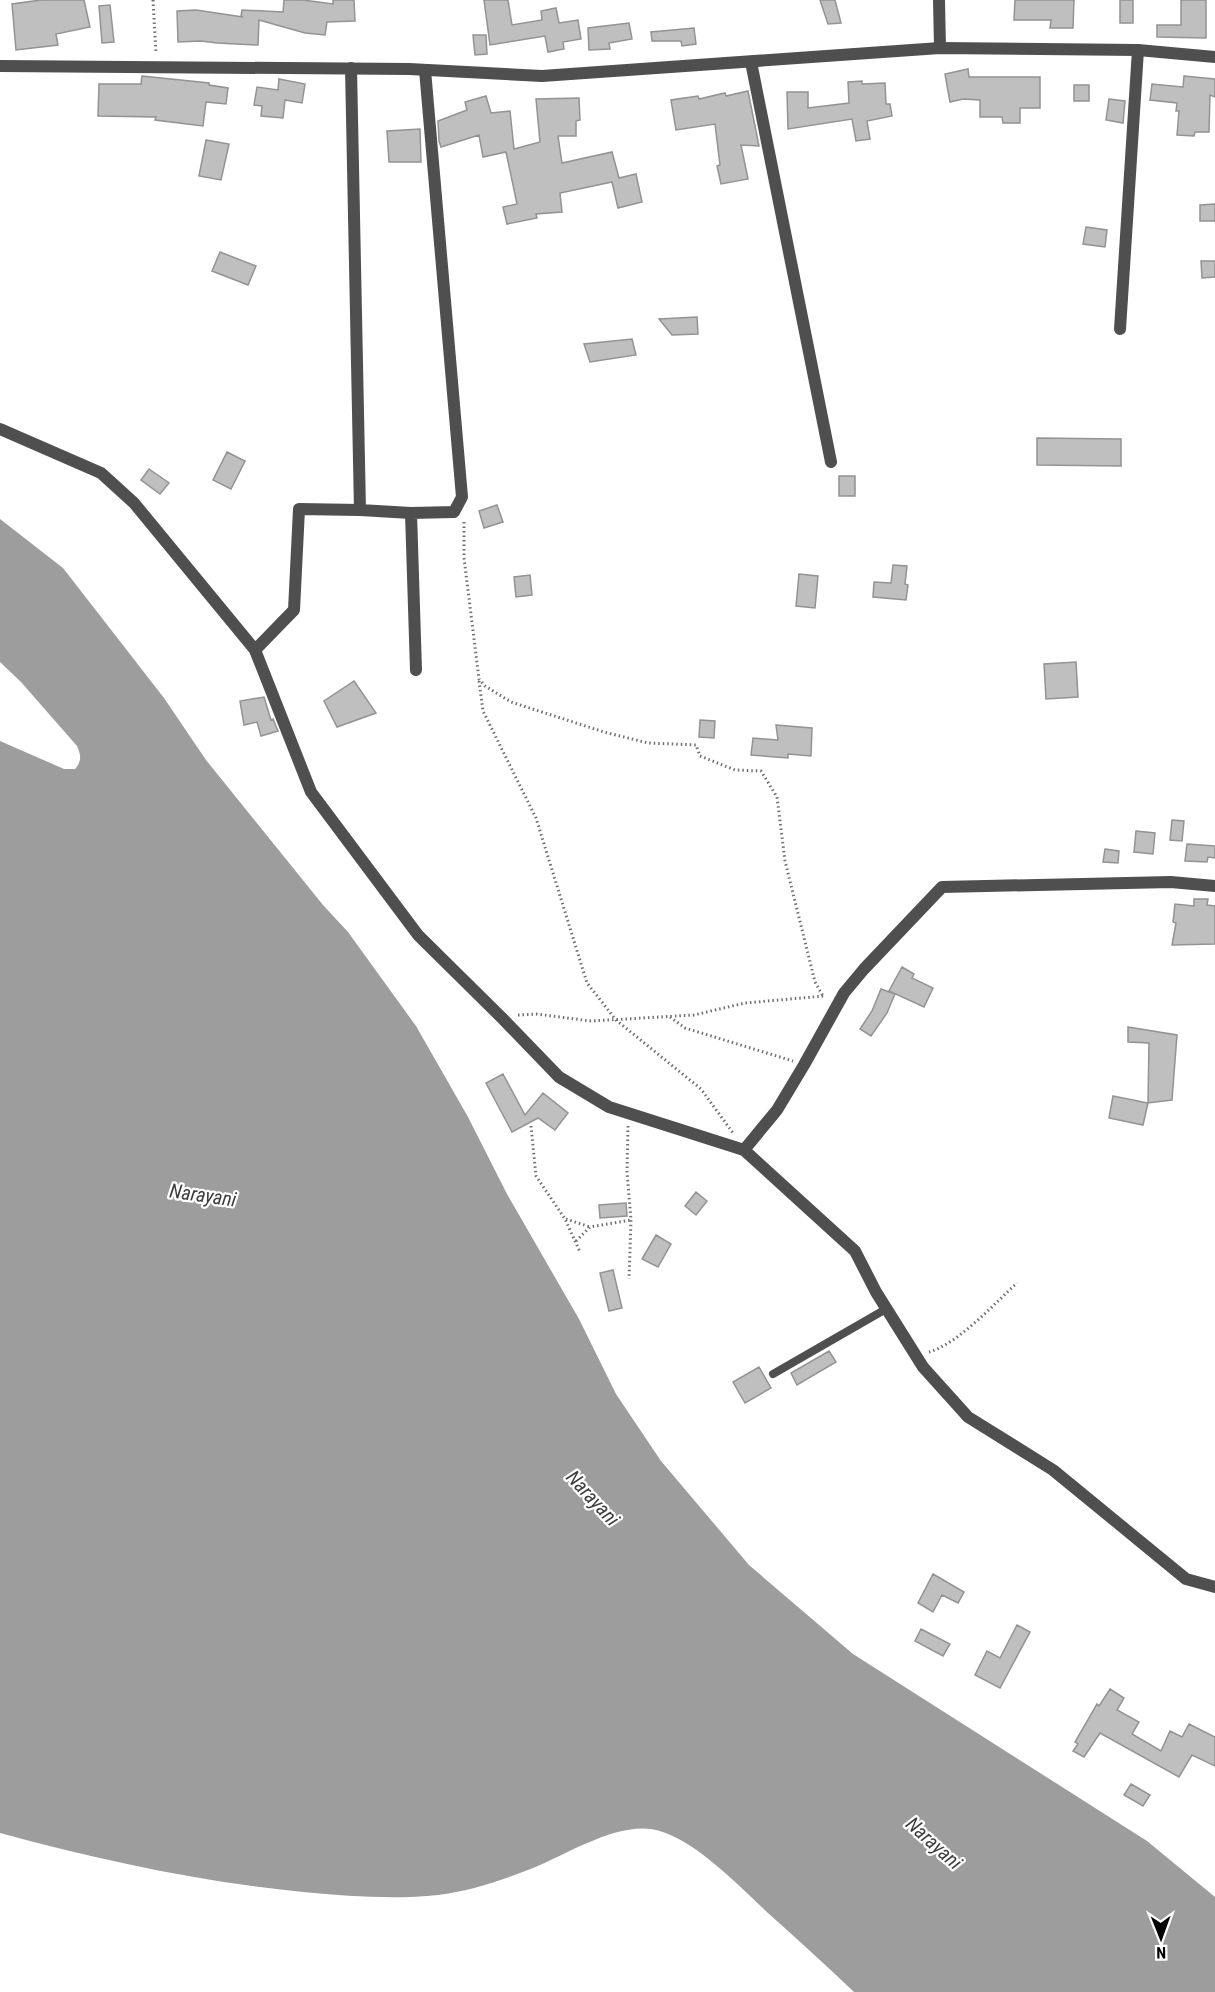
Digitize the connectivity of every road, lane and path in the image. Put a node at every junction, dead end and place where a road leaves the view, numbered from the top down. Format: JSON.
{"nodes":[{"id":1,"x":153,"y":0,"type":"edge"},
{"id":2,"x":939,"y":0,"type":"edge"},
{"id":3,"x":940,"y":48,"type":"junction"},
{"id":4,"x":1138,"y":50,"type":"junction"},
{"id":5,"x":1215,"y":57,"type":"edge"},
{"id":6,"x":752,"y":62,"type":"junction"},
{"id":7,"x":0,"y":66,"type":"edge"},
{"id":8,"x":157,"y":67,"type":"junction"},
{"id":9,"x":351,"y":68,"type":"junction"},
{"id":10,"x":425,"y":70,"type":"junction"},
{"id":11,"x":1120,"y":329,"type":"dead end"},
{"id":12,"x":0,"y":429,"type":"edge"},
{"id":13,"x":831,"y":462,"type":"dead end"},
{"id":14,"x":360,"y":510,"type":"junction"},
{"id":15,"x":454,"y":512,"type":"junction"},
{"id":16,"x":411,"y":513,"type":"junction"},
{"id":17,"x":255,"y":650,"type":"junction"},
{"id":18,"x":416,"y":670,"type":"dead end"},
{"id":19,"x":479,"y":679,"type":"junction"},
{"id":20,"x":1215,"y":886,"type":"edge"},
{"id":21,"x":844,"y":993,"type":"junction"},
{"id":22,"x":823,"y":996,"type":"junction"},
{"id":23,"x":668,"y":1016,"type":"junction"},
{"id":24,"x":503,"y":1019,"type":"junction"},
{"id":25,"x":616,"y":1020,"type":"junction"},
{"id":26,"x":804,"y":1065,"type":"junction"},
{"id":27,"x":628,"y":1113,"type":"junction"},
{"id":28,"x":531,"y":1126,"type":"dead end"},
{"id":29,"x":744,"y":1150,"type":"junction"},
{"id":30,"x":565,"y":1219,"type":"junction"},
{"id":31,"x":632,"y":1220,"type":"junction"},
{"id":32,"x":590,"y":1227,"type":"junction"},
{"id":33,"x":576,"y":1241,"type":"junction"},
{"id":34,"x":580,"y":1252,"type":"dead end"},
{"id":35,"x":629,"y":1279,"type":"dead end"},
{"id":36,"x":1017,"y":1283,"type":"dead end"},
{"id":37,"x":886,"y":1309,"type":"junction"},
{"id":38,"x":915,"y":1355,"type":"junction"},
{"id":39,"x":773,"y":1374,"type":"dead end"},
{"id":40,"x":1215,"y":1587,"type":"edge"}],
"edges":[{"from":1,"to":8,"type":"path"},
{"from":2,"to":3,"type":"street"},
{"from":3,"to":4,"type":"street"},
{"from":3,"to":6,"type":"street"},
{"from":4,"to":5,"type":"street"},
{"from":4,"to":11,"type":"street"},
{"from":6,"to":10,"type":"street"},
{"from":6,"to":13,"type":"street"},
{"from":7,"to":8,"type":"street"},
{"from":8,"to":9,"type":"street"},
{"from":9,"to":10,"type":"street"},
{"from":9,"to":14,"type":"street"},
{"from":10,"to":15,"type":"street"},
{"from":12,"to":17,"type":"street"},
{"from":14,"to":16,"type":"street"},
{"from":14,"to":17,"type":"street"},
{"from":15,"to":16,"type":"street"},
{"from":15,"to":19,"type":"path"},
{"from":16,"to":18,"type":"street"},
{"from":17,"to":24,"type":"street"},
{"from":19,"to":22,"type":"path"},
{"from":19,"to":25,"type":"path"},
{"from":20,"to":21,"type":"street"},
{"from":21,"to":22,"type":"path"},
{"from":21,"to":26,"type":"street"},
{"from":22,"to":23,"type":"path"},
{"from":23,"to":25,"type":"path"},
{"from":23,"to":26,"type":"path"},
{"from":24,"to":25,"type":"path"},
{"from":24,"to":27,"type":"street"},
{"from":25,"to":29,"type":"path"},
{"from":26,"to":29,"type":"street"},
{"from":27,"to":29,"type":"street"},
{"from":27,"to":31,"type":"path"},
{"from":28,"to":30,"type":"path"},
{"from":29,"to":37,"type":"street"},
{"from":30,"to":32,"type":"path"},
{"from":30,"to":33,"type":"path"},
{"from":31,"to":32,"type":"path"},
{"from":31,"to":35,"type":"path"},
{"from":32,"to":33,"type":"path"},
{"from":33,"to":34,"type":"path"},
{"from":36,"to":38,"type":"path"},
{"from":37,"to":38,"type":"street"},
{"from":37,"to":39,"type":"lane"},
{"from":38,"to":40,"type":"street"}]}
